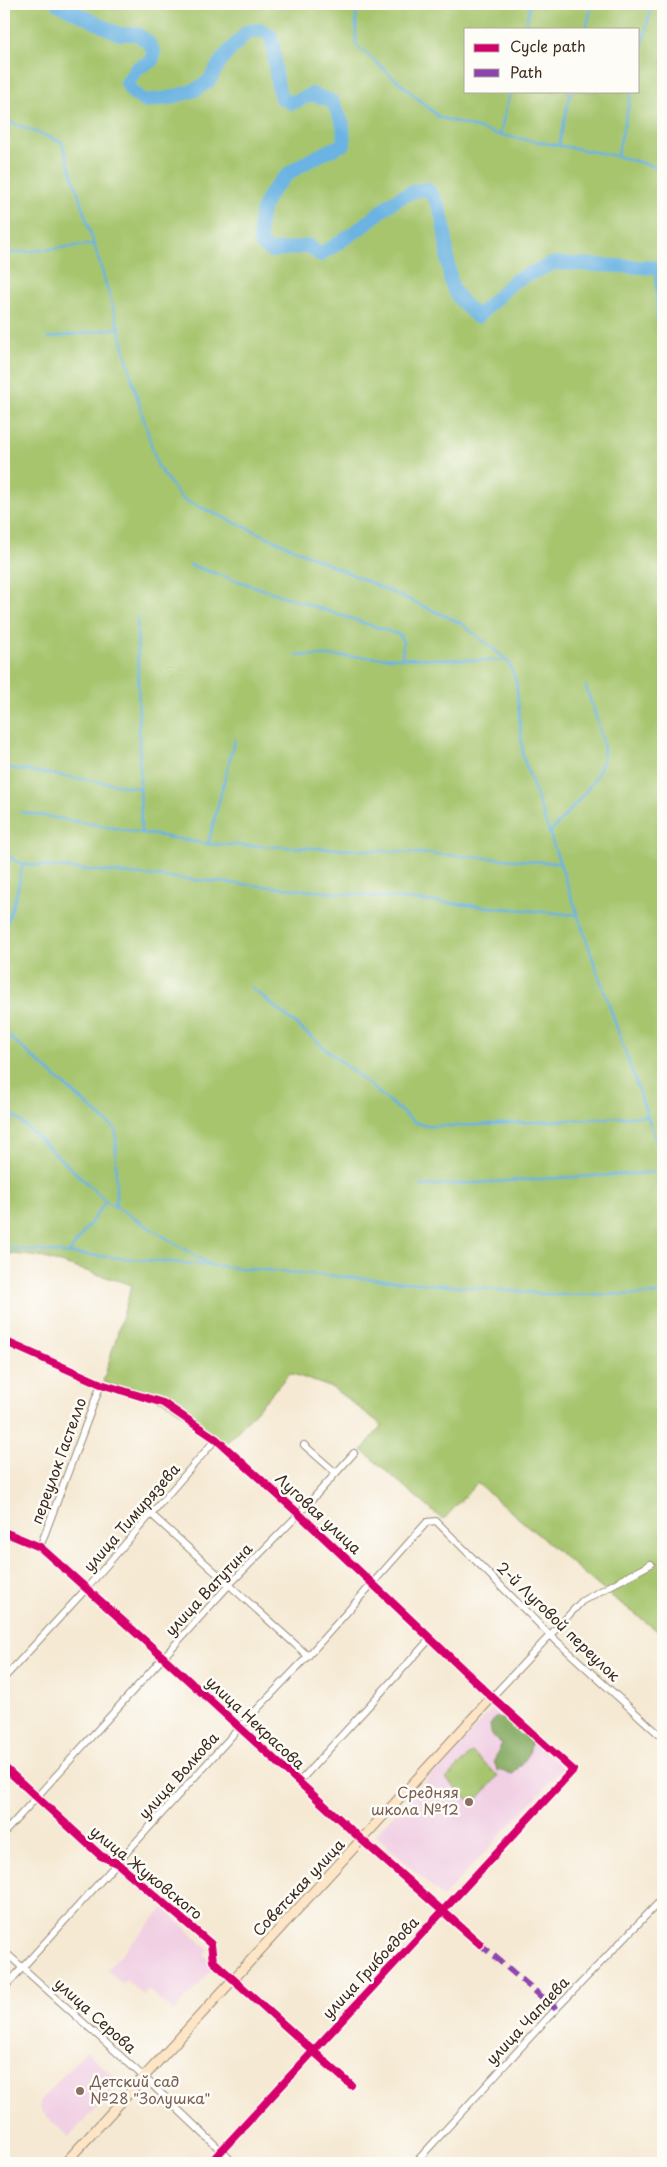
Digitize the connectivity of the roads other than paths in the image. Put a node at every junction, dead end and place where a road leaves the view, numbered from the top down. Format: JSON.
{"nodes":[{"id":1,"x":4,"y":1343,"type":"edge"},
{"id":2,"x":101,"y":1384,"type":"junction"},
{"id":3,"x":216,"y":1439,"type":"junction"},
{"id":4,"x":304,"y":1445,"type":"dead end"},
{"id":5,"x":354,"y":1453,"type":"dead end"},
{"id":6,"x":336,"y":1473,"type":"junction"},
{"id":7,"x":151,"y":1514,"type":"junction"},
{"id":8,"x":300,"y":1514,"type":"junction"},
{"id":9,"x":436,"y":1522,"type":"joint"},
{"id":10,"x":4,"y":1532,"type":"edge"},
{"id":11,"x":40,"y":1546,"type":"junction"},
{"id":12,"x":651,"y":1564,"type":"dead end"},
{"id":13,"x":373,"y":1583,"type":"junction"},
{"id":14,"x":229,"y":1585,"type":"junction"},
{"id":15,"x":86,"y":1590,"type":"junction"},
{"id":16,"x":550,"y":1634,"type":"junction"},
{"id":17,"x":430,"y":1639,"type":"junction"},
{"id":18,"x":308,"y":1656,"type":"junction"},
{"id":19,"x":163,"y":1657,"type":"junction"},
{"id":20,"x":4,"y":1678,"type":"edge"},
{"id":21,"x":492,"y":1697,"type":"junction"},
{"id":22,"x":239,"y":1728,"type":"junction"},
{"id":23,"x":663,"y":1738,"type":"edge"},
{"id":24,"x":4,"y":1767,"type":"edge"},
{"id":25,"x":574,"y":1770,"type":"joint"},
{"id":26,"x":299,"y":1782,"type":"junction"},
{"id":27,"x":37,"y":1796,"type":"junction"},
{"id":28,"x":4,"y":1833,"type":"edge"},
{"id":29,"x":362,"y":1840,"type":"junction"},
{"id":30,"x":117,"y":1863,"type":"junction"},
{"id":31,"x":663,"y":1898,"type":"edge"},
{"id":32,"x":442,"y":1911,"type":"junction"},
{"id":33,"x":480,"y":1944,"type":"dead end"},
{"id":34,"x":4,"y":1951,"type":"edge"},
{"id":35,"x":22,"y":1967,"type":"junction"},
{"id":36,"x":233,"y":1979,"type":"junction"},
{"id":37,"x":4,"y":1988,"type":"edge"},
{"id":38,"x":313,"y":2051,"type":"junction"},
{"id":39,"x":145,"y":2078,"type":"junction"},
{"id":40,"x":351,"y":2085,"type":"dead end"},
{"id":41,"x":221,"y":2151,"type":"junction"},
{"id":42,"x":65,"y":2163,"type":"edge"},
{"id":43,"x":210,"y":2163,"type":"edge"},
{"id":44,"x":234,"y":2163,"type":"edge"},
{"id":45,"x":415,"y":2163,"type":"edge"}],
"edges":[{"from":1,"to":2,"type":"street","name":"Луговая улица"},
{"from":2,"to":3,"type":"street","name":"Луговая улица"},
{"from":2,"to":11,"type":"street","name":"переулок Гастелло"},
{"from":3,"to":7,"type":"street","name":"улица Тимирязева"},
{"from":3,"to":8,"type":"street","name":"Луговая улица"},
{"from":4,"to":6,"type":"street"},
{"from":5,"to":6,"type":"street","name":"улица Ватутина"},
{"from":6,"to":8,"type":"street","name":"улица Ватутина"},
{"from":7,"to":14,"type":"street"},
{"from":7,"to":15,"type":"street","name":"улица Тимирязева"},
{"from":8,"to":13,"type":"street","name":"Луговая улица"},
{"from":8,"to":14,"type":"street","name":"улица Ватутина"},
{"from":9,"to":13,"type":"street","name":"улица Волкова"},
{"from":9,"to":16,"type":"street","name":"2-й Луговой переулок"},
{"from":10,"to":11,"type":"street","name":"улица Некрасова"},
{"from":11,"to":15,"type":"street","name":"улица Некрасова"},
{"from":12,"to":16,"type":"street","name":"Советская улица"},
{"from":13,"to":17,"type":"street","name":"Луговая улица"},
{"from":13,"to":18,"type":"street","name":"улица Волкова"},
{"from":14,"to":18,"type":"street"},
{"from":14,"to":19,"type":"street","name":"улица Ватутина"},
{"from":15,"to":19,"type":"street","name":"улица Некрасова"},
{"from":15,"to":20,"type":"street","name":"улица Тимирязева"},
{"from":16,"to":21,"type":"street","name":"Советская улица"},
{"from":16,"to":23,"type":"street","name":"2-й Луговой переулок"},
{"from":17,"to":21,"type":"street","name":"Луговая улица"},
{"from":17,"to":26,"type":"street"},
{"from":18,"to":22,"type":"street","name":"улица Волкова"},
{"from":19,"to":22,"type":"street","name":"улица Некрасова"},
{"from":19,"to":27,"type":"street","name":"улица Ватутина"},
{"from":21,"to":25,"type":"street","name":"Луговая улица"},
{"from":21,"to":29,"type":"street","name":"Советская улица"},
{"from":22,"to":26,"type":"street","name":"улица Некрасова"},
{"from":22,"to":30,"type":"street","name":"улица Волкова"},
{"from":24,"to":27,"type":"street","name":"улица Жуковского"},
{"from":25,"to":32,"type":"street","name":"улица Грибоедова"},
{"from":26,"to":29,"type":"street","name":"улица Некрасова"},
{"from":27,"to":28,"type":"street","name":"улица Ватутина"},
{"from":27,"to":30,"type":"street","name":"улица Жуковского"},
{"from":29,"to":32,"type":"street","name":"улица Некрасова"},
{"from":29,"to":36,"type":"street","name":"Советская улица"},
{"from":30,"to":35,"type":"street","name":"улица Волкова"},
{"from":30,"to":36,"type":"street","name":"улица Жуковского"},
{"from":31,"to":45,"type":"street","name":"улица Чапаева"},
{"from":32,"to":33,"type":"street","name":"улица Некрасова"},
{"from":32,"to":38,"type":"street","name":"улица Грибоедова"},
{"from":34,"to":35,"type":"street","name":"улица Серова"},
{"from":35,"to":37,"type":"street","name":"улица Волкова"},
{"from":35,"to":39,"type":"street","name":"улица Серова"},
{"from":36,"to":38,"type":"street","name":"улица Жуковского"},
{"from":36,"to":39,"type":"street","name":"Советская улица"},
{"from":38,"to":40,"type":"street","name":"улица Жуковского"},
{"from":38,"to":41,"type":"street","name":"улица Грибоедова"},
{"from":39,"to":41,"type":"street","name":"улица Серова"},
{"from":39,"to":42,"type":"street","name":"Советская улица"},
{"from":41,"to":43,"type":"street","name":"улица Грибоедова"},
{"from":41,"to":44,"type":"street","name":"улица Серова"}]}
